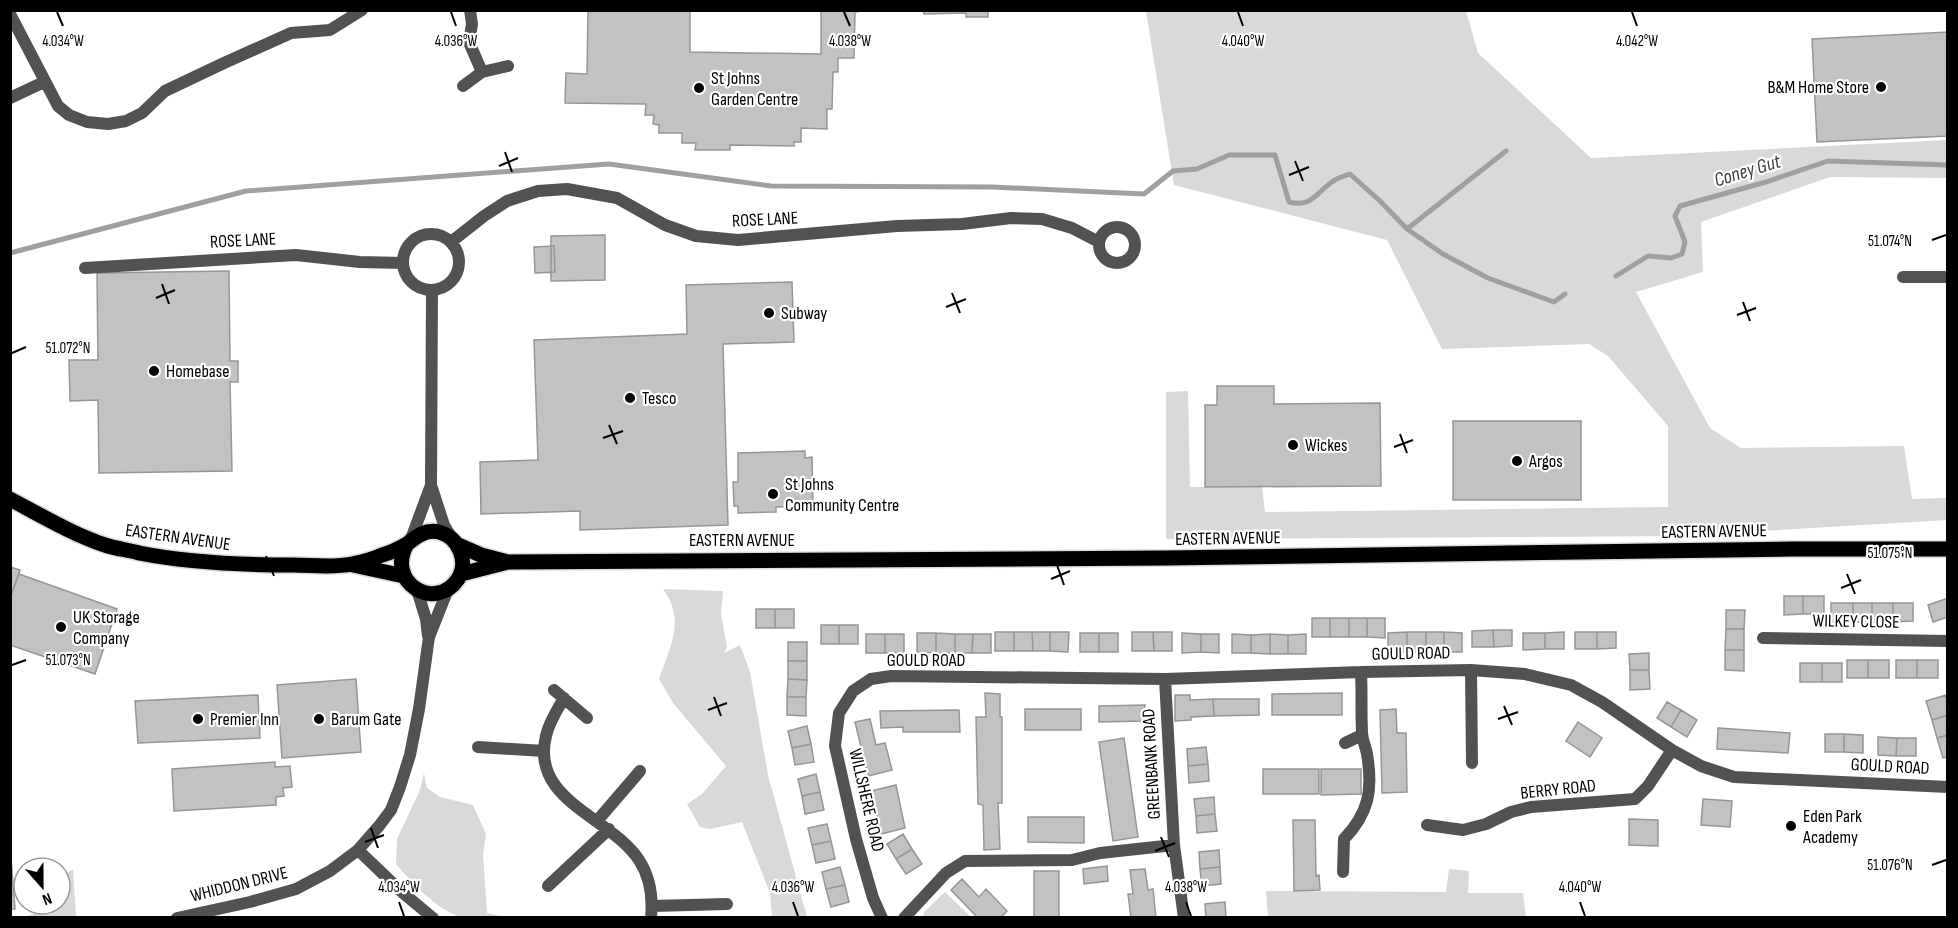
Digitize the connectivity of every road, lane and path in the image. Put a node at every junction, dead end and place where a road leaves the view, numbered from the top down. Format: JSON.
{"nodes":[{"id":1,"x":362,"y":10,"type":"edge"},
{"id":2,"x":471,"y":10,"type":"edge"},
{"id":3,"x":10,"y":14,"type":"edge"},
{"id":4,"x":508,"y":66,"type":"dead end"},
{"id":5,"x":482,"y":72,"type":"junction"},
{"id":6,"x":44,"y":82,"type":"junction"},
{"id":7,"x":463,"y":87,"type":"dead end"},
{"id":8,"x":10,"y":98,"type":"edge"},
{"id":9,"x":452,"y":242,"type":"junction"},
{"id":10,"x":1099,"y":242,"type":"dead end"},
{"id":11,"x":403,"y":263,"type":"junction"},
{"id":12,"x":85,"y":268,"type":"dead end"},
{"id":13,"x":1903,"y":277,"type":"dead end"},
{"id":14,"x":1947,"y":277,"type":"edge"},
{"id":15,"x":432,"y":290,"type":"junction"},
{"id":16,"x":431,"y":485,"type":"junction"},
{"id":17,"x":10,"y":499,"type":"edge"},
{"id":18,"x":409,"y":541,"type":"junction"},
{"id":19,"x":455,"y":542,"type":"junction"},
{"id":20,"x":1947,"y":549,"type":"edge"},
{"id":21,"x":508,"y":561,"type":"junction"},
{"id":22,"x":350,"y":564,"type":"junction"},
{"id":23,"x":461,"y":574,"type":"junction"},
{"id":24,"x":404,"y":576,"type":"junction"},
{"id":25,"x":448,"y":589,"type":"junction"},
{"id":26,"x":417,"y":590,"type":"junction"},
{"id":27,"x":429,"y":637,"type":"junction"},
{"id":28,"x":1763,"y":638,"type":"dead end"},
{"id":29,"x":1947,"y":641,"type":"edge"},
{"id":30,"x":1471,"y":670,"type":"junction"},
{"id":31,"x":1360,"y":672,"type":"junction"},
{"id":32,"x":1165,"y":679,"type":"junction"},
{"id":33,"x":554,"y":690,"type":"dead end"},
{"id":34,"x":853,"y":691,"type":"joint"},
{"id":35,"x":564,"y":698,"type":"junction"},
{"id":36,"x":587,"y":718,"type":"dead end"},
{"id":37,"x":1362,"y":735,"type":"junction"},
{"id":38,"x":1345,"y":743,"type":"dead end"},
{"id":39,"x":478,"y":747,"type":"dead end"},
{"id":40,"x":1671,"y":750,"type":"junction"},
{"id":41,"x":544,"y":751,"type":"junction"},
{"id":42,"x":1472,"y":763,"type":"dead end"},
{"id":43,"x":639,"y":771,"type":"dead end"},
{"id":44,"x":1947,"y":787,"type":"edge"},
{"id":45,"x":597,"y":821,"type":"junction"},
{"id":46,"x":1427,"y":825,"type":"dead end"},
{"id":47,"x":609,"y":830,"type":"junction"},
{"id":48,"x":1174,"y":845,"type":"junction"},
{"id":49,"x":358,"y":850,"type":"junction"},
{"id":50,"x":1343,"y":872,"type":"dead end"},
{"id":51,"x":548,"y":886,"type":"dead end"},
{"id":52,"x":727,"y":904,"type":"dead end"},
{"id":53,"x":652,"y":912,"type":"edge"},
{"id":54,"x":177,"y":918,"type":"edge"},
{"id":55,"x":433,"y":918,"type":"edge"},
{"id":56,"x":882,"y":918,"type":"edge"},
{"id":57,"x":903,"y":918,"type":"edge"},
{"id":58,"x":1184,"y":918,"type":"edge"}],
"edges":[{"from":1,"to":6,"type":"street"},
{"from":2,"to":5,"type":"street"},
{"from":3,"to":6,"type":"street"},
{"from":4,"to":5,"type":"street"},
{"from":5,"to":7,"type":"street"},
{"from":6,"to":8,"type":"street"},
{"from":9,"to":10,"type":"street","name":"ROSE LANE"},
{"from":9,"to":11,"type":"street"},
{"from":9,"to":15,"type":"street"},
{"from":11,"to":12,"type":"street","name":"ROSE LANE"},
{"from":11,"to":15,"type":"street"},
{"from":13,"to":14,"type":"street"},
{"from":15,"to":16,"type":"street"},
{"from":16,"to":18,"type":"street"},
{"from":16,"to":19,"type":"street"},
{"from":17,"to":22,"type":"main road","name":"EASTERN AVENUE"},
{"from":18,"to":19,"type":"main road"},
{"from":18,"to":22,"type":"main road","name":"EASTERN AVENUE"},
{"from":18,"to":24,"type":"main road"},
{"from":19,"to":21,"type":"main road","name":"EASTERN AVENUE"},
{"from":19,"to":23,"type":"main road"},
{"from":20,"to":21,"type":"main road","name":"EASTERN AVENUE"},
{"from":21,"to":23,"type":"main road","name":"EASTERN AVENUE"},
{"from":22,"to":24,"type":"main road","name":"EASTERN AVENUE"},
{"from":23,"to":25,"type":"main road"},
{"from":24,"to":26,"type":"main road"},
{"from":25,"to":26,"type":"main road"},
{"from":25,"to":27,"type":"street","name":"WHIDDON DRIVE"},
{"from":26,"to":27,"type":"street","name":"WHIDDON DRIVE"},
{"from":27,"to":49,"type":"street","name":"WHIDDON DRIVE"},
{"from":28,"to":29,"type":"street","name":"WILKEY CLOSE"},
{"from":30,"to":31,"type":"street","name":"GOULD ROAD"},
{"from":30,"to":40,"type":"street","name":"GOULD ROAD"},
{"from":30,"to":42,"type":"street"},
{"from":31,"to":32,"type":"street","name":"GOULD ROAD"},
{"from":31,"to":37,"type":"street"},
{"from":32,"to":34,"type":"street","name":"GOULD ROAD"},
{"from":32,"to":48,"type":"street","name":"GREENBANK ROAD"},
{"from":33,"to":35,"type":"street"},
{"from":34,"to":56,"type":"street","name":"WILLSHERE ROAD"},
{"from":35,"to":36,"type":"street"},
{"from":35,"to":41,"type":"street"},
{"from":37,"to":38,"type":"street"},
{"from":37,"to":50,"type":"street"},
{"from":39,"to":41,"type":"street"},
{"from":40,"to":44,"type":"street","name":"GOULD ROAD"},
{"from":40,"to":46,"type":"street","name":"BERRY ROAD"},
{"from":41,"to":45,"type":"street"},
{"from":43,"to":45,"type":"street"},
{"from":45,"to":47,"type":"street"},
{"from":47,"to":51,"type":"street"},
{"from":47,"to":53,"type":"street"},
{"from":48,"to":57,"type":"street"},
{"from":48,"to":58,"type":"street","name":"GREENBANK ROAD"},
{"from":49,"to":54,"type":"street","name":"WHIDDON DRIVE"},
{"from":49,"to":55,"type":"street"},
{"from":52,"to":53,"type":"street"}]}
